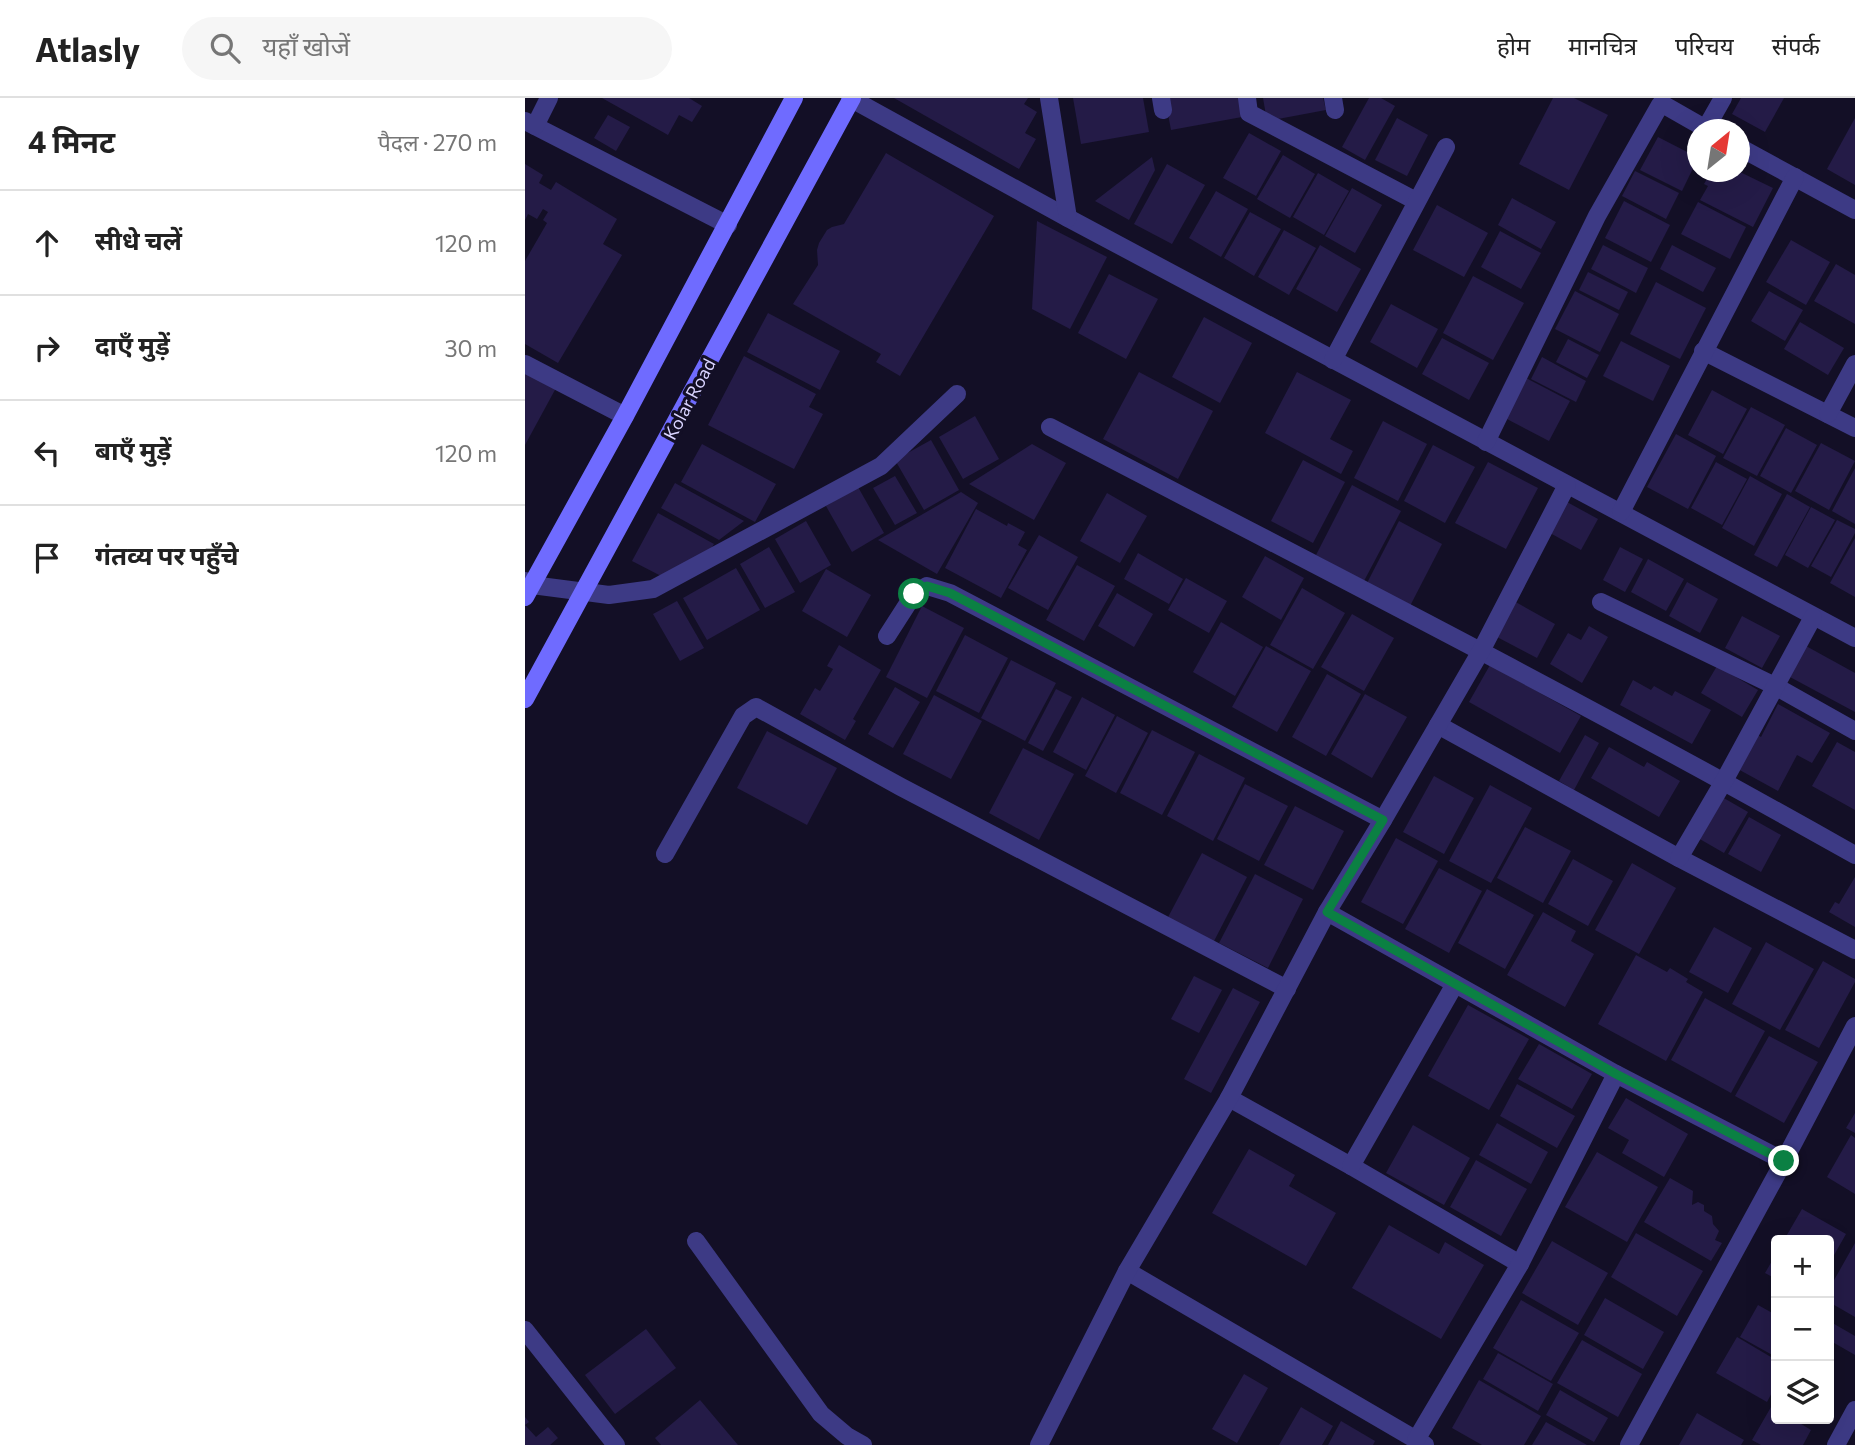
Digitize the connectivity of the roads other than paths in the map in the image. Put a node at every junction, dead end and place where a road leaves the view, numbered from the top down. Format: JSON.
{"nodes":[{"id":1,"x":549,"y":98,"type":"edge"},
{"id":2,"x":794,"y":98,"type":"edge"},
{"id":3,"x":851,"y":98,"type":"edge"},
{"id":4,"x":1049,"y":98,"type":"edge"},
{"id":5,"x":1247,"y":98,"type":"edge"},
{"id":6,"x":1723,"y":98,"type":"edge"},
{"id":7,"x":1689,"y":119,"type":"edge"},
{"id":8,"x":1712,"y":119,"type":"edge"},
{"id":9,"x":530,"y":123,"type":"edge"},
{"id":10,"x":1445,"y":147,"type":"dead end"},
{"id":11,"x":1750,"y":152,"type":"edge"},
{"id":12,"x":1795,"y":177,"type":"junction"},
{"id":13,"x":1416,"y":201,"type":"junction"},
{"id":14,"x":1855,"y":210,"type":"edge"},
{"id":15,"x":1067,"y":218,"type":"junction"},
{"id":16,"x":727,"y":225,"type":"junction"},
{"id":17,"x":1703,"y":351,"type":"junction"},
{"id":18,"x":1333,"y":360,"type":"junction"},
{"id":19,"x":525,"y":364,"type":"edge"},
{"id":20,"x":1855,"y":364,"type":"edge"},
{"id":21,"x":957,"y":394,"type":"dead end"},
{"id":22,"x":1828,"y":414,"type":"junction"},
{"id":23,"x":625,"y":416,"type":"junction"},
{"id":24,"x":1050,"y":427,"type":"dead end"},
{"id":25,"x":1855,"y":428,"type":"edge"},
{"id":26,"x":1486,"y":442,"type":"junction"},
{"id":27,"x":1567,"y":485,"type":"junction"},
{"id":28,"x":1621,"y":512,"type":"junction"},
{"id":29,"x":527,"y":588,"type":"edge"},
{"id":30,"x":585,"y":592,"type":"junction"},
{"id":31,"x":1601,"y":602,"type":"dead end"},
{"id":32,"x":1813,"y":617,"type":"junction"},
{"id":33,"x":887,"y":636,"type":"dead end"},
{"id":34,"x":1855,"y":638,"type":"edge"},
{"id":35,"x":1481,"y":651,"type":"junction"},
{"id":36,"x":1775,"y":686,"type":"junction"},
{"id":37,"x":525,"y":699,"type":"edge"},
{"id":38,"x":1438,"y":725,"type":"junction"},
{"id":39,"x":1855,"y":731,"type":"edge"},
{"id":40,"x":1724,"y":781,"type":"junction"},
{"id":41,"x":1383,"y":820,"type":"junction"},
{"id":42,"x":665,"y":854,"type":"dead end"},
{"id":43,"x":1855,"y":855,"type":"edge"},
{"id":44,"x":1679,"y":858,"type":"junction"},
{"id":45,"x":1327,"y":912,"type":"junction"},
{"id":46,"x":1855,"y":950,"type":"edge"},
{"id":47,"x":1455,"y":984,"type":"junction"},
{"id":48,"x":1287,"y":989,"type":"junction"},
{"id":49,"x":1855,"y":1026,"type":"edge"},
{"id":50,"x":1616,"y":1074,"type":"junction"},
{"id":51,"x":1229,"y":1098,"type":"junction"},
{"id":52,"x":1784,"y":1161,"type":"junction"},
{"id":53,"x":1351,"y":1166,"type":"junction"},
{"id":54,"x":696,"y":1241,"type":"dead end"},
{"id":55,"x":1520,"y":1264,"type":"junction"},
{"id":56,"x":1127,"y":1271,"type":"junction"},
{"id":57,"x":525,"y":1330,"type":"edge"},
{"id":58,"x":1855,"y":1410,"type":"edge"},
{"id":59,"x":1420,"y":1443,"type":"edge"},
{"id":60,"x":616,"y":1445,"type":"edge"},
{"id":61,"x":863,"y":1445,"type":"edge"},
{"id":62,"x":1039,"y":1445,"type":"edge"},
{"id":63,"x":1629,"y":1445,"type":"edge"},
{"id":64,"x":1836,"y":1445,"type":"edge"}],
"edges":[{"from":1,"to":9,"type":"street"},
{"from":2,"to":16,"type":"main road"},
{"from":3,"to":15,"type":"street"},
{"from":3,"to":30,"type":"main road","name":"Kolar Road"},
{"from":4,"to":15,"type":"street"},
{"from":5,"to":13,"type":"street"},
{"from":6,"to":8,"type":"street"},
{"from":7,"to":26,"type":"street"},
{"from":9,"to":16,"type":"street"},
{"from":10,"to":13,"type":"street"},
{"from":11,"to":12,"type":"street"},
{"from":12,"to":14,"type":"street"},
{"from":12,"to":17,"type":"street"},
{"from":13,"to":18,"type":"street"},
{"from":15,"to":18,"type":"street"},
{"from":16,"to":23,"type":"main road"},
{"from":17,"to":22,"type":"street"},
{"from":17,"to":28,"type":"street"},
{"from":18,"to":26,"type":"street"},
{"from":19,"to":23,"type":"street"},
{"from":20,"to":22,"type":"street"},
{"from":21,"to":30,"type":"street"},
{"from":22,"to":25,"type":"street"},
{"from":23,"to":29,"type":"main road"},
{"from":24,"to":35,"type":"street"},
{"from":26,"to":27,"type":"street"},
{"from":27,"to":28,"type":"street"},
{"from":27,"to":35,"type":"street"},
{"from":28,"to":32,"type":"street"},
{"from":29,"to":30,"type":"street"},
{"from":30,"to":37,"type":"main road","name":"Kolar Road"},
{"from":31,"to":36,"type":"street"},
{"from":32,"to":34,"type":"street"},
{"from":32,"to":36,"type":"street"},
{"from":33,"to":41,"type":"street"},
{"from":35,"to":38,"type":"street"},
{"from":35,"to":40,"type":"street"},
{"from":36,"to":39,"type":"street"},
{"from":36,"to":40,"type":"street"},
{"from":38,"to":41,"type":"street"},
{"from":38,"to":44,"type":"street"},
{"from":40,"to":43,"type":"street"},
{"from":40,"to":44,"type":"street"},
{"from":41,"to":45,"type":"street"},
{"from":42,"to":48,"type":"street"},
{"from":44,"to":46,"type":"street"},
{"from":45,"to":47,"type":"street"},
{"from":45,"to":48,"type":"street"},
{"from":47,"to":50,"type":"street"},
{"from":47,"to":53,"type":"street"},
{"from":48,"to":51,"type":"street"},
{"from":49,"to":52,"type":"street"},
{"from":50,"to":52,"type":"street"},
{"from":50,"to":55,"type":"street"},
{"from":51,"to":53,"type":"street"},
{"from":51,"to":56,"type":"street"},
{"from":52,"to":63,"type":"street"},
{"from":53,"to":55,"type":"street"},
{"from":54,"to":61,"type":"street"},
{"from":55,"to":59,"type":"street"},
{"from":56,"to":59,"type":"street"},
{"from":56,"to":62,"type":"street"},
{"from":57,"to":60,"type":"street"},
{"from":58,"to":64,"type":"street"}]}
